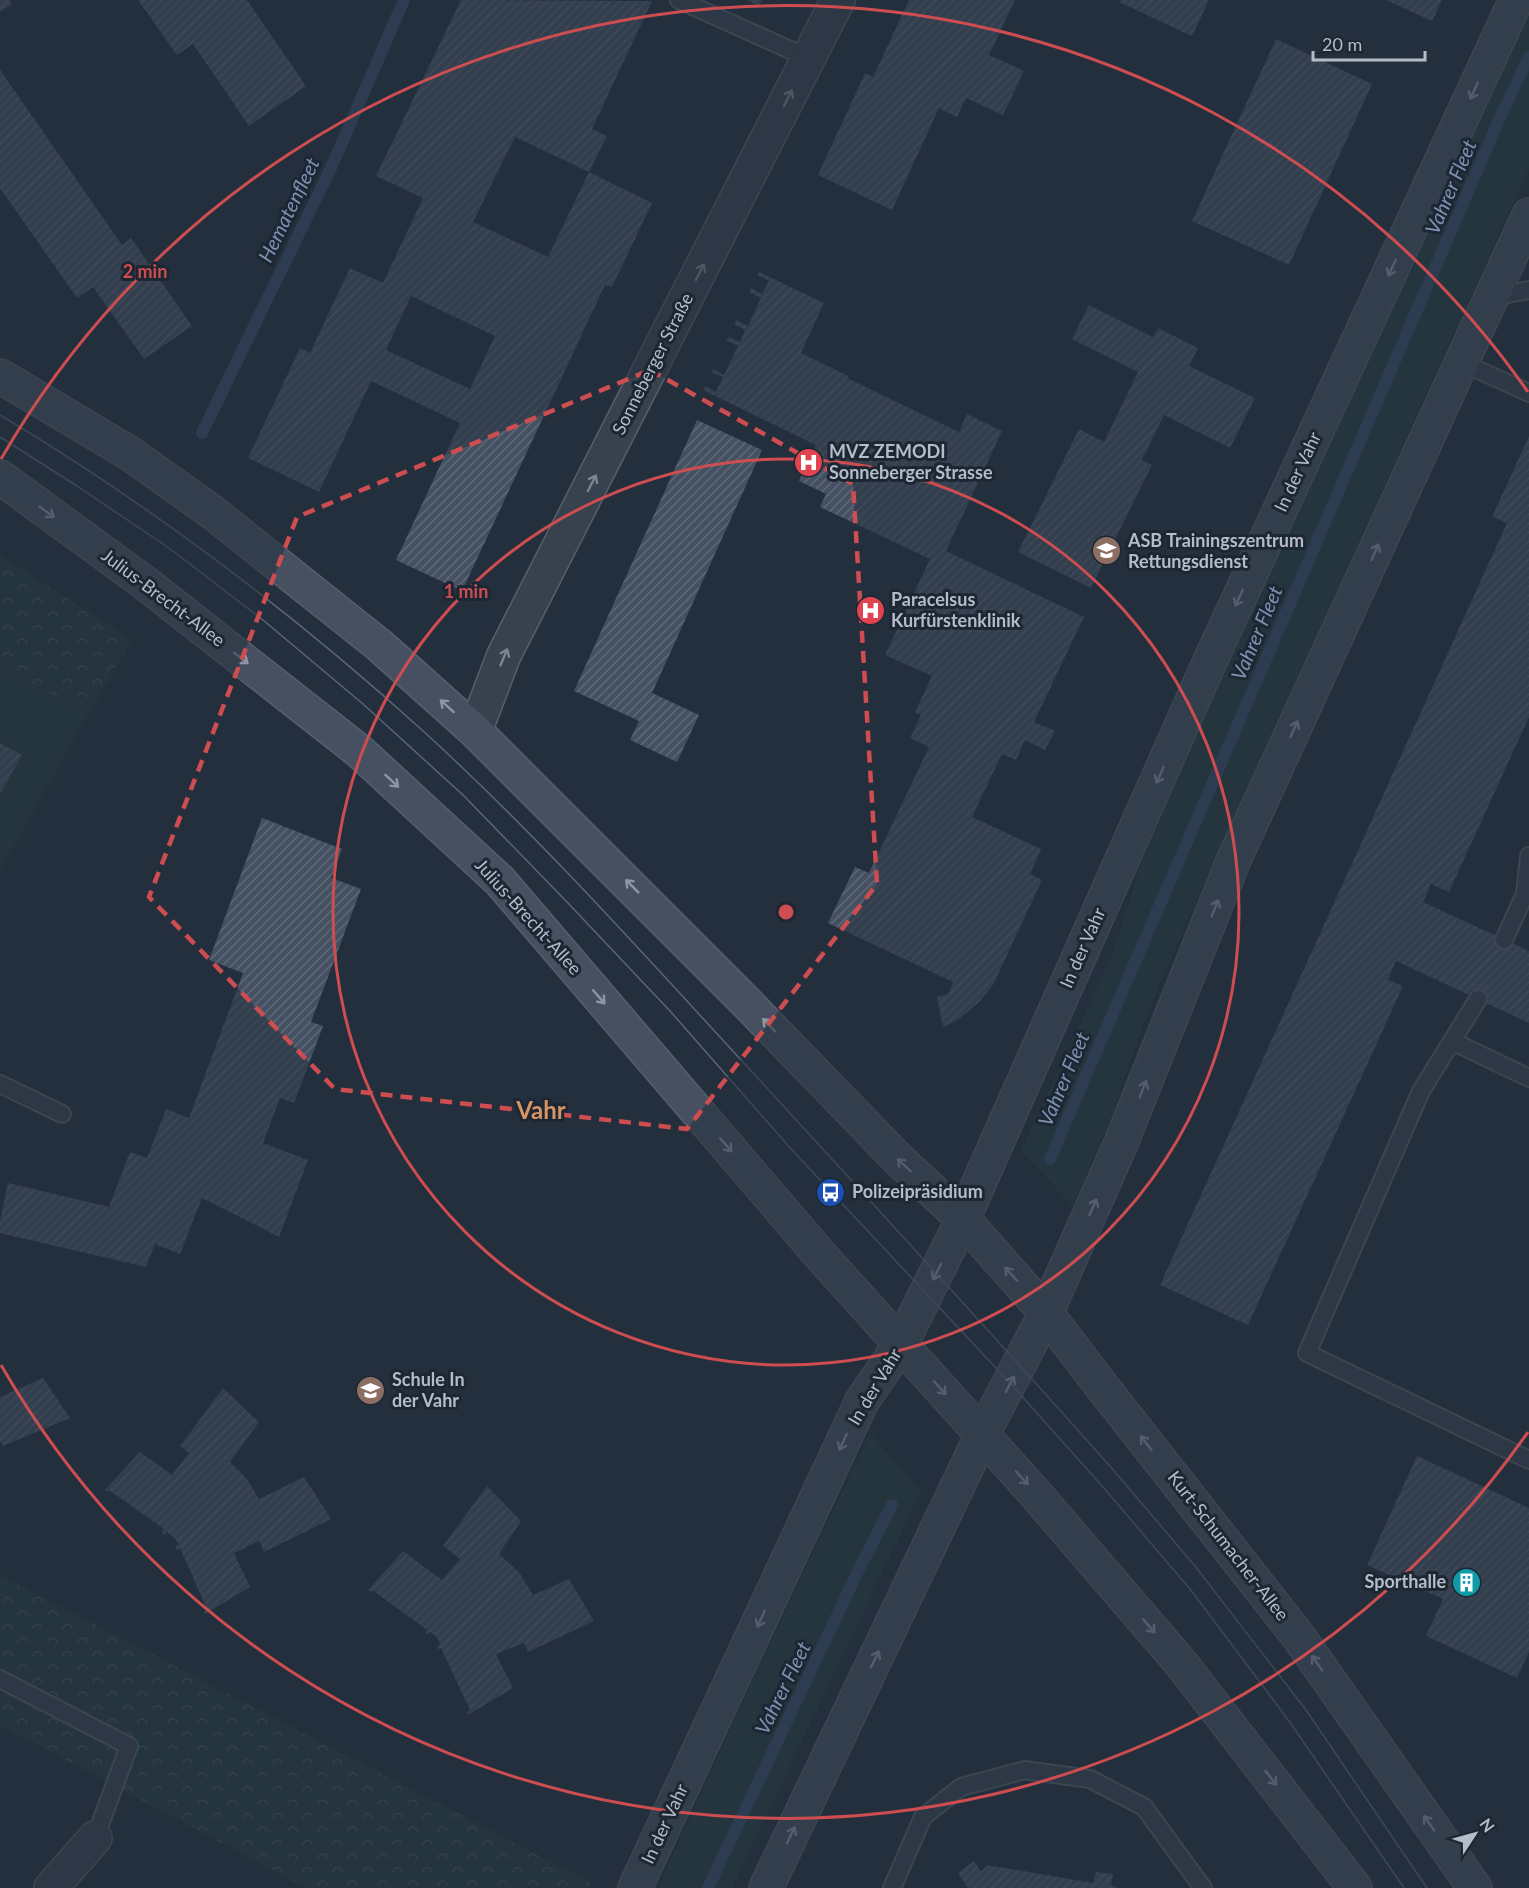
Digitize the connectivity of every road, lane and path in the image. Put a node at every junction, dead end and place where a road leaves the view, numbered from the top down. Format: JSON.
{"nodes":[{"id":1,"x":679,"y":0,"type":"edge"},
{"id":2,"x":838,"y":0,"type":"edge"},
{"id":3,"x":1516,"y":0,"type":"edge"},
{"id":4,"x":808,"y":58,"type":"junction"},
{"id":5,"x":1529,"y":215,"type":"edge"},
{"id":6,"x":1529,"y":290,"type":"edge"},
{"id":7,"x":1491,"y":297,"type":"junction"},
{"id":8,"x":1461,"y":362,"type":"junction"},
{"id":9,"x":0,"y":376,"type":"edge"},
{"id":10,"x":1529,"y":393,"type":"edge"},
{"id":11,"x":0,"y":477,"type":"edge"},
{"id":12,"x":475,"y":731,"type":"junction"},
{"id":13,"x":1529,"y":856,"type":"edge"},
{"id":14,"x":1504,"y":940,"type":"dead end"},
{"id":15,"x":1478,"y":999,"type":"dead end"},
{"id":16,"x":1452,"y":1041,"type":"junction"},
{"id":17,"x":1529,"y":1077,"type":"edge"},
{"id":18,"x":0,"y":1084,"type":"edge"},
{"id":19,"x":62,"y":1114,"type":"dead end"},
{"id":20,"x":963,"y":1219,"type":"junction"},
{"id":21,"x":1046,"y":1312,"type":"junction"},
{"id":22,"x":901,"y":1344,"type":"junction"},
{"id":23,"x":982,"y":1435,"type":"junction"},
{"id":24,"x":1529,"y":1460,"type":"edge"},
{"id":25,"x":0,"y":1679,"type":"edge"},
{"id":26,"x":95,"y":1838,"type":"joint"},
{"id":27,"x":51,"y":1888,"type":"edge"},
{"id":28,"x":635,"y":1888,"type":"edge"},
{"id":29,"x":766,"y":1888,"type":"edge"},
{"id":30,"x":892,"y":1888,"type":"edge"},
{"id":31,"x":1203,"y":1888,"type":"edge"},
{"id":32,"x":1355,"y":1888,"type":"edge"},
{"id":33,"x":1474,"y":1888,"type":"edge"}],
"edges":[{"from":1,"to":4,"type":"lane"},
{"from":2,"to":4,"type":"street","name":"Sonneberger Straße"},
{"from":3,"to":20,"type":"main road","name":"In der Vahr","one_way":true},
{"from":12,"to":4,"type":"street","name":"Sonneberger Straße","one_way":true},
{"from":5,"to":7,"type":"main road"},
{"from":6,"to":7,"type":"lane"},
{"from":7,"to":8,"type":"main road"},
{"from":8,"to":10,"type":"lane"},
{"from":21,"to":8,"type":"main road","one_way":true},
{"from":12,"to":9,"type":"main road","one_way":true},
{"from":11,"to":22,"type":"main road","name":"Julius-Brecht-Allee","one_way":true},
{"from":20,"to":12,"type":"main road","one_way":true},
{"from":13,"to":14,"type":"lane"},
{"from":15,"to":16,"type":"lane"},
{"from":16,"to":17,"type":"lane"},
{"from":16,"to":24,"type":"lane"},
{"from":18,"to":19,"type":"lane"},
{"from":21,"to":20,"type":"main road","name":"Kurt-Schumacher-Allee","one_way":true},
{"from":20,"to":22,"type":"main road","name":"In der Vahr","one_way":true},
{"from":23,"to":21,"type":"main road","one_way":true},
{"from":33,"to":21,"type":"main road","name":"Kurt-Schumacher-Allee","one_way":true},
{"from":22,"to":23,"type":"main road","name":"Julius-Brecht-Allee","one_way":true},
{"from":22,"to":28,"type":"main road","name":"In der Vahr","one_way":true},
{"from":29,"to":23,"type":"main road","one_way":true},
{"from":23,"to":32,"type":"main road","one_way":true},
{"from":25,"to":26,"type":"lane"},
{"from":26,"to":27,"type":"street"},
{"from":30,"to":31,"type":"lane"}]}
